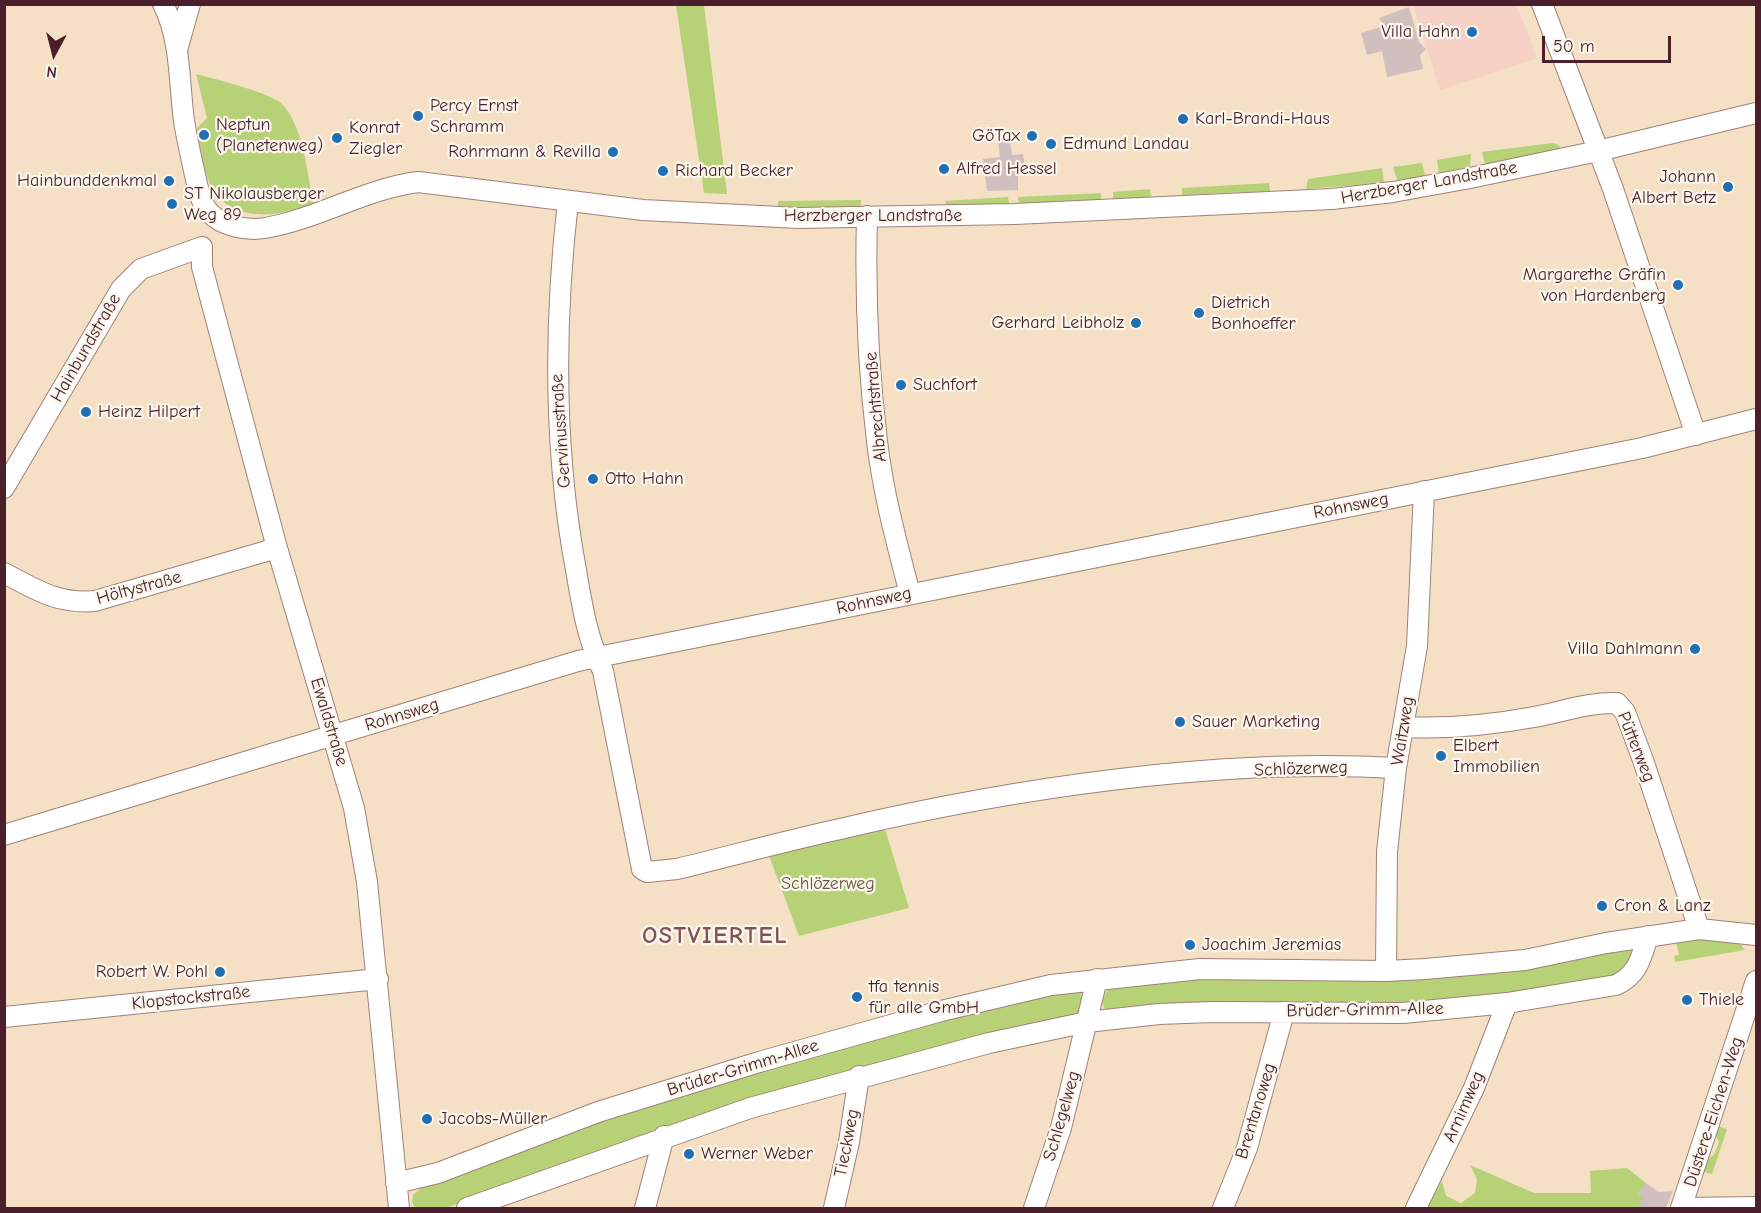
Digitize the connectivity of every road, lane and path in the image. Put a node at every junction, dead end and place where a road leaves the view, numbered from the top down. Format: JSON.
{"nodes":[{"id":1,"x":163,"y":4,"type":"edge"},
{"id":2,"x":190,"y":4,"type":"edge"},
{"id":3,"x":1542,"y":4,"type":"edge"},
{"id":4,"x":177,"y":50,"type":"junction"},
{"id":5,"x":1756,"y":113,"type":"edge"},
{"id":6,"x":1598,"y":151,"type":"junction"},
{"id":7,"x":568,"y":201,"type":"junction"},
{"id":8,"x":867,"y":216,"type":"junction"},
{"id":9,"x":220,"y":221,"type":"junction"},
{"id":10,"x":202,"y":247,"type":"junction"},
{"id":11,"x":1756,"y":419,"type":"edge"},
{"id":12,"x":1696,"y":435,"type":"junction"},
{"id":13,"x":4,"y":488,"type":"edge"},
{"id":14,"x":1424,"y":491,"type":"junction"},
{"id":15,"x":277,"y":548,"type":"junction"},
{"id":16,"x":4,"y":573,"type":"edge"},
{"id":17,"x":910,"y":594,"type":"junction"},
{"id":18,"x":596,"y":657,"type":"junction"},
{"id":19,"x":1404,"y":728,"type":"junction"},
{"id":20,"x":334,"y":735,"type":"junction"},
{"id":21,"x":1396,"y":768,"type":"junction"},
{"id":22,"x":4,"y":835,"type":"edge"},
{"id":23,"x":1699,"y":929,"type":"junction"},
{"id":24,"x":1756,"y":935,"type":"edge"},
{"id":25,"x":1648,"y":936,"type":"junction"},
{"id":26,"x":1386,"y":971,"type":"junction"},
{"id":27,"x":378,"y":979,"type":"junction"},
{"id":28,"x":1097,"y":979,"type":"junction"},
{"id":29,"x":1756,"y":981,"type":"edge"},
{"id":30,"x":1507,"y":1003,"type":"junction"},
{"id":31,"x":1284,"y":1012,"type":"junction"},
{"id":32,"x":4,"y":1017,"type":"edge"},
{"id":33,"x":1087,"y":1022,"type":"junction"},
{"id":34,"x":859,"y":1076,"type":"junction"},
{"id":35,"x":664,"y":1136,"type":"junction"},
{"id":36,"x":396,"y":1183,"type":"junction"},
{"id":37,"x":1756,"y":1207,"type":"edge"},
{"id":38,"x":399,"y":1208,"type":"edge"},
{"id":39,"x":1682,"y":1208,"type":"edge"},
{"id":40,"x":467,"y":1209,"type":"edge"},
{"id":41,"x":645,"y":1209,"type":"edge"},
{"id":42,"x":834,"y":1209,"type":"edge"},
{"id":43,"x":1034,"y":1209,"type":"edge"},
{"id":44,"x":1223,"y":1209,"type":"edge"},
{"id":45,"x":1416,"y":1209,"type":"edge"}],
"edges":[{"from":1,"to":4,"type":"street"},
{"from":2,"to":4,"type":"street"},
{"from":3,"to":6,"type":"street"},
{"from":4,"to":9,"type":"street"},
{"from":5,"to":6,"type":"street","name":"Herzberger Landstraße"},
{"from":6,"to":8,"type":"street","name":"Herzberger Landstraße"},
{"from":6,"to":12,"type":"street"},
{"from":7,"to":8,"type":"street","name":"Herzberger Landstraße"},
{"from":7,"to":9,"type":"street","name":"Herzberger Landstraße"},
{"from":7,"to":18,"type":"street","name":"Gervinusstraße"},
{"from":8,"to":17,"type":"street","name":"Albrechtstraße"},
{"from":9,"to":10,"type":"street"},
{"from":10,"to":13,"type":"street","name":"Hainbundstraße"},
{"from":10,"to":15,"type":"street","name":"Ewaldstraße"},
{"from":11,"to":12,"type":"street","name":"Rohnsweg"},
{"from":12,"to":14,"type":"street","name":"Rohnsweg"},
{"from":14,"to":17,"type":"street","name":"Rohnsweg"},
{"from":14,"to":19,"type":"street","name":"Waitzweg"},
{"from":15,"to":16,"type":"street","name":"Höltystraße"},
{"from":15,"to":20,"type":"street","name":"Ewaldstraße"},
{"from":17,"to":18,"type":"street","name":"Rohnsweg"},
{"from":18,"to":20,"type":"street","name":"Rohnsweg"},
{"from":18,"to":21,"type":"street","name":"Schlözerweg"},
{"from":19,"to":21,"type":"street","name":"Waitzweg"},
{"from":19,"to":23,"type":"street","name":"Pütterweg"},
{"from":20,"to":22,"type":"street","name":"Rohnsweg"},
{"from":20,"to":27,"type":"street","name":"Ewaldstraße"},
{"from":21,"to":26,"type":"street","name":"Waitzweg"},
{"from":23,"to":24,"type":"street","name":"Brüder-Grimm-Allee"},
{"from":23,"to":25,"type":"street","name":"Brüder-Grimm-Allee"},
{"from":25,"to":26,"type":"street","name":"Brüder-Grimm-Allee"},
{"from":25,"to":30,"type":"street","name":"Brüder-Grimm-Allee"},
{"from":26,"to":28,"type":"street","name":"Brüder-Grimm-Allee"},
{"from":27,"to":32,"type":"street","name":"Klopstockstraße"},
{"from":27,"to":36,"type":"street","name":"Ewaldstraße"},
{"from":28,"to":33,"type":"street"},
{"from":28,"to":36,"type":"street","name":"Brüder-Grimm-Allee"},
{"from":29,"to":39,"type":"street","name":"Düstere-Eichen-Weg"},
{"from":30,"to":31,"type":"street","name":"Brüder-Grimm-Allee"},
{"from":30,"to":45,"type":"street","name":"Arnimweg"},
{"from":31,"to":33,"type":"street","name":"Brüder-Grimm-Allee"},
{"from":31,"to":44,"type":"street","name":"Brentanoweg"},
{"from":33,"to":34,"type":"street","name":"Brüder-Grimm-Allee"},
{"from":33,"to":43,"type":"street","name":"Schlegelweg"},
{"from":34,"to":35,"type":"street","name":"Brüder-Grimm-Allee"},
{"from":34,"to":42,"type":"street","name":"Tieckweg"},
{"from":35,"to":40,"type":"street","name":"Brüder-Grimm-Allee"},
{"from":35,"to":41,"type":"street"},
{"from":36,"to":38,"type":"street","name":"Ewaldstraße"},
{"from":37,"to":39,"type":"street"}]}
